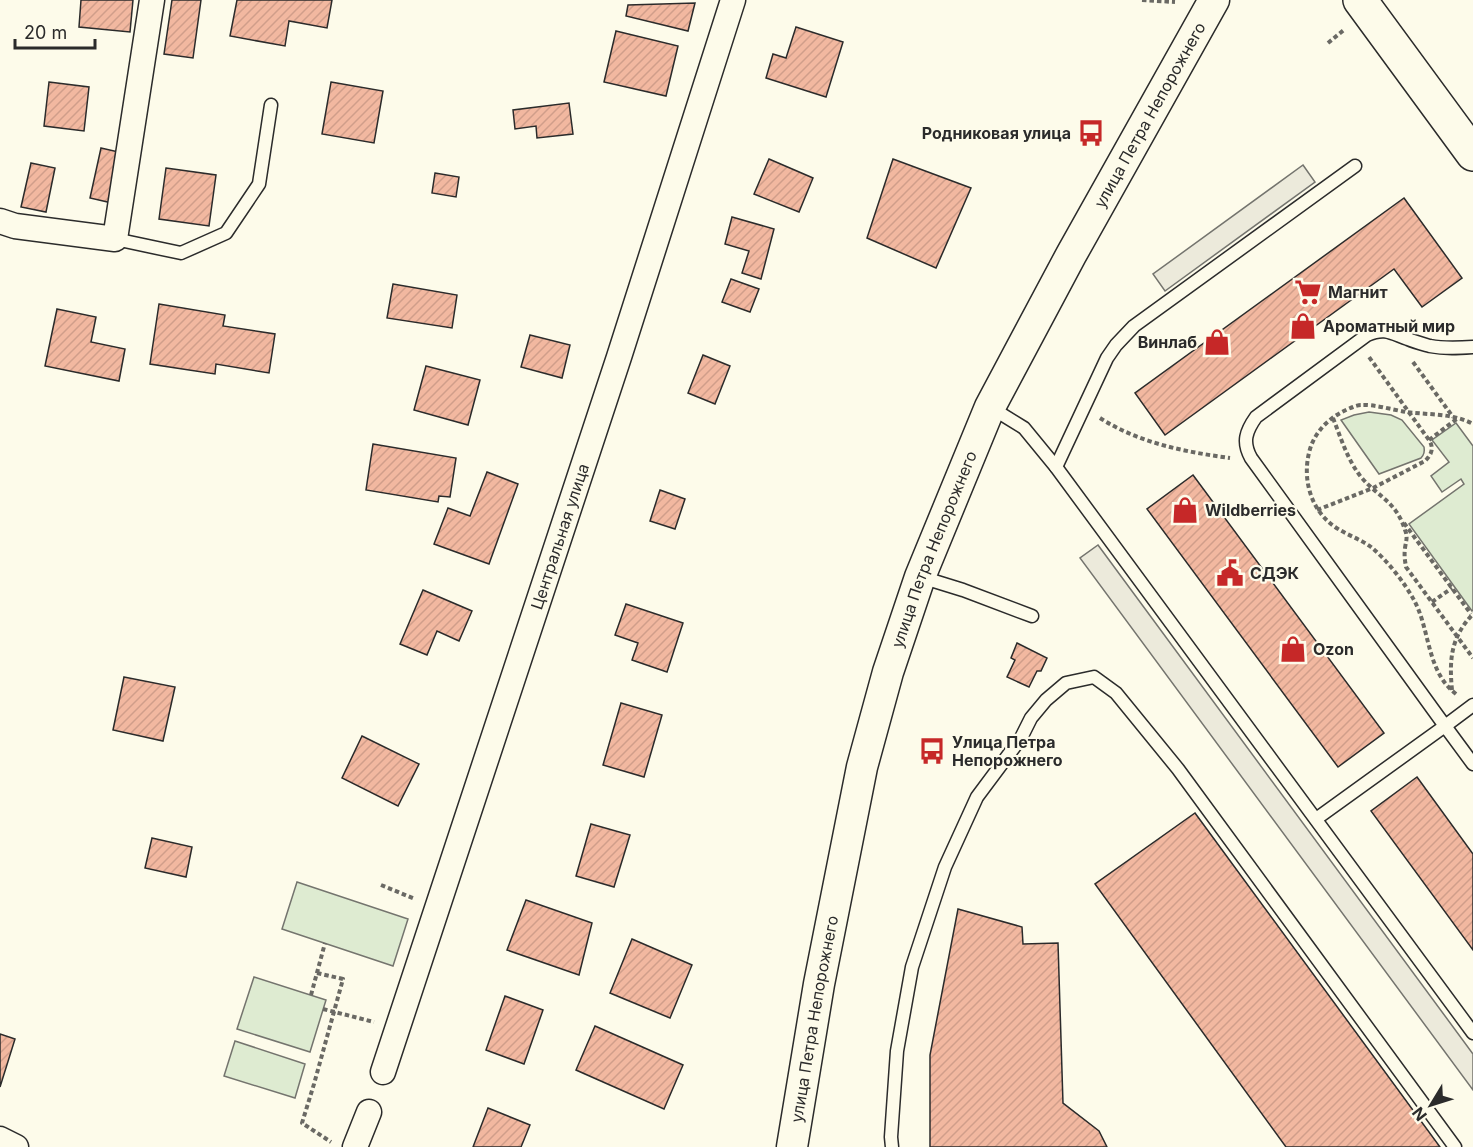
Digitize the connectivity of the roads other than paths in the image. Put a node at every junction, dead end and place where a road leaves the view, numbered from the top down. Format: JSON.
{"nodes":[{"id":1,"x":152,"y":0,"type":"edge"},
{"id":2,"x":733,"y":0,"type":"edge"},
{"id":3,"x":1214,"y":0,"type":"edge"},
{"id":4,"x":1360,"y":0,"type":"edge"},
{"id":5,"x":271,"y":105,"type":"dead end"},
{"id":6,"x":1473,"y":154,"type":"edge"},
{"id":7,"x":1355,"y":166,"type":"dead end"},
{"id":8,"x":0,"y":221,"type":"edge"},
{"id":9,"x":115,"y":239,"type":"junction"},
{"id":10,"x":1473,"y":347,"type":"edge"},
{"id":11,"x":990,"y":407,"type":"junction"},
{"id":12,"x":1056,"y":467,"type":"junction"},
{"id":13,"x":920,"y":577,"type":"junction"},
{"id":14,"x":1032,"y":616,"type":"dead end"},
{"id":15,"x":1473,"y":705,"type":"edge"},
{"id":16,"x":1445,"y":726,"type":"junction"},
{"id":17,"x":1473,"y":764,"type":"edge"},
{"id":18,"x":1316,"y":819,"type":"junction"},
{"id":19,"x":1473,"y":1033,"type":"edge"},
{"id":20,"x":384,"y":1072,"type":"dead end"},
{"id":21,"x":369,"y":1112,"type":"dead end"},
{"id":22,"x":0,"y":1139,"type":"edge"},
{"id":23,"x":16,"y":1147,"type":"edge"},
{"id":24,"x":355,"y":1147,"type":"edge"},
{"id":25,"x":792,"y":1147,"type":"edge"},
{"id":26,"x":892,"y":1147,"type":"edge"},
{"id":27,"x":1455,"y":1147,"type":"edge"}],
"edges":[{"from":1,"to":9,"type":"street"},
{"from":2,"to":20,"type":"street","name":"Центральная улица"},
{"from":3,"to":11,"type":"street","name":"улица Петра Непорожнего"},
{"from":4,"to":6,"type":"main road"},
{"from":5,"to":9,"type":"lane"},
{"from":7,"to":12,"type":"lane"},
{"from":8,"to":9,"type":"street"},
{"from":10,"to":16,"type":"lane"},
{"from":11,"to":12,"type":"lane"},
{"from":11,"to":13,"type":"street","name":"улица Петра Непорожнего"},
{"from":12,"to":18,"type":"lane"},
{"from":13,"to":14,"type":"lane"},
{"from":13,"to":25,"type":"street","name":"улица Петра Непорожнего"},
{"from":15,"to":16,"type":"lane"},
{"from":16,"to":17,"type":"lane"},
{"from":16,"to":18,"type":"lane"},
{"from":18,"to":19,"type":"lane"},
{"from":21,"to":24,"type":"street"},
{"from":22,"to":23,"type":"street"},
{"from":26,"to":27,"type":"lane"}]}
